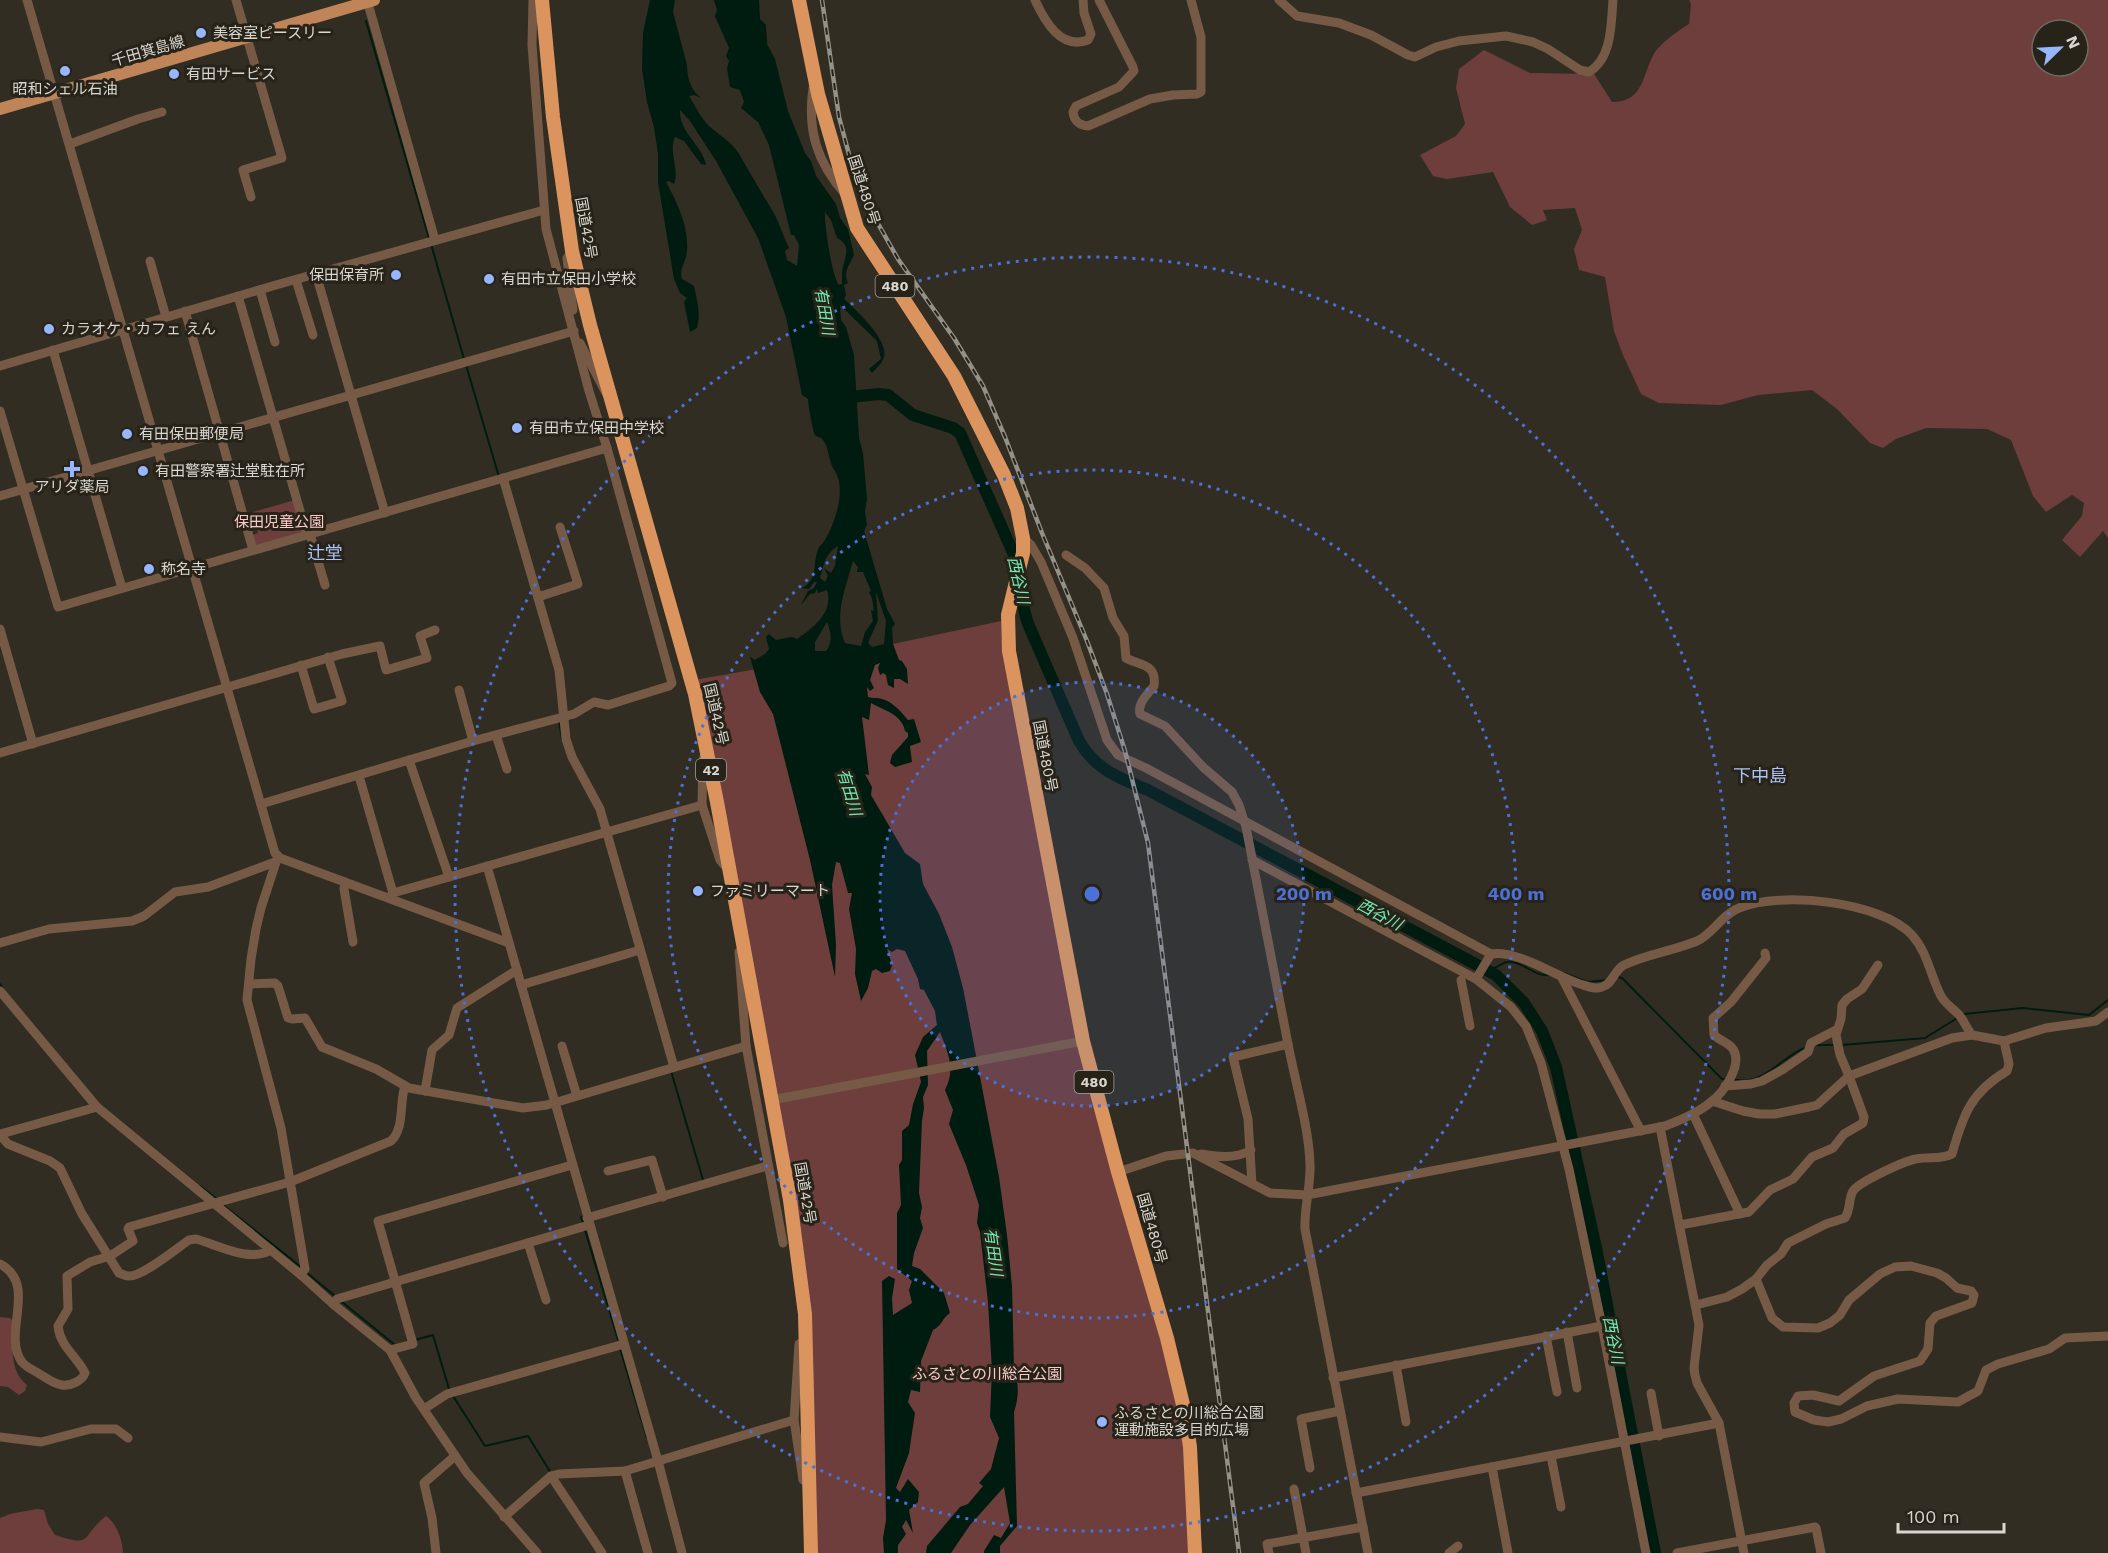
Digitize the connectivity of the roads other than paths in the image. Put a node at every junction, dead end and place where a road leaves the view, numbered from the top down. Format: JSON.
{"nodes":[{"id":1,"x":27,"y":0,"type":"edge"},
{"id":2,"x":236,"y":0,"type":"edge"},
{"id":3,"x":533,"y":0,"type":"edge"},
{"id":4,"x":542,"y":0,"type":"edge"},
{"id":5,"x":799,"y":0,"type":"edge"},
{"id":6,"x":1035,"y":0,"type":"edge"},
{"id":7,"x":1083,"y":0,"type":"edge"},
{"id":8,"x":1100,"y":0,"type":"edge"},
{"id":9,"x":1191,"y":0,"type":"edge"},
{"id":10,"x":1279,"y":0,"type":"edge"},
{"id":11,"x":1613,"y":0,"type":"edge"},
{"id":12,"x":369,"y":1,"type":"edge"},
{"id":13,"x":246,"y":37,"type":"junction"},
{"id":14,"x":56,"y":93,"type":"junction"},
{"id":15,"x":0,"y":109,"type":"edge"},
{"id":16,"x":162,"y":112,"type":"dead end"},
{"id":17,"x":70,"y":144,"type":"junction"},
{"id":18,"x":251,"y":197,"type":"dead end"},
{"id":19,"x":544,"y":210,"type":"junction"},
{"id":20,"x":435,"y":240,"type":"junction"},
{"id":21,"x":572,"y":251,"type":"junction"},
{"id":22,"x":150,"y":261,"type":"dead end"},
{"id":23,"x":316,"y":274,"type":"junction"},
{"id":24,"x":296,"y":280,"type":"junction"},
{"id":25,"x":260,"y":290,"type":"junction"},
{"id":26,"x":238,"y":296,"type":"junction"},
{"id":27,"x":185,"y":312,"type":"junction"},
{"id":28,"x":166,"y":317,"type":"junction"},
{"id":29,"x":123,"y":330,"type":"junction"},
{"id":30,"x":574,"y":331,"type":"junction"},
{"id":31,"x":313,"y":335,"type":"dead end"},
{"id":32,"x":275,"y":342,"type":"dead end"},
{"id":33,"x":53,"y":350,"type":"junction"},
{"id":34,"x":0,"y":366,"type":"edge"},
{"id":35,"x":350,"y":394,"type":"junction"},
{"id":36,"x":611,"y":397,"type":"junction"},
{"id":37,"x":0,"y":411,"type":"edge"},
{"id":38,"x":274,"y":417,"type":"junction"},
{"id":39,"x":220,"y":432,"type":"junction"},
{"id":40,"x":607,"y":448,"type":"junction"},
{"id":41,"x":159,"y":450,"type":"junction"},
{"id":42,"x":89,"y":470,"type":"junction"},
{"id":43,"x":503,"y":478,"type":"junction"},
{"id":44,"x":23,"y":489,"type":"junction"},
{"id":45,"x":0,"y":496,"type":"edge"},
{"id":46,"x":385,"y":513,"type":"junction"},
{"id":47,"x":560,"y":527,"type":"dead end"},
{"id":48,"x":308,"y":535,"type":"junction"},
{"id":49,"x":1023,"y":538,"type":"junction"},
{"id":50,"x":253,"y":550,"type":"junction"},
{"id":51,"x":1066,"y":555,"type":"dead end"},
{"id":52,"x":192,"y":568,"type":"junction"},
{"id":53,"x":325,"y":585,"type":"dead end"},
{"id":54,"x":122,"y":588,"type":"junction"},
{"id":55,"x":538,"y":597,"type":"junction"},
{"id":56,"x":0,"y":629,"type":"edge"},
{"id":57,"x":435,"y":630,"type":"dead end"},
{"id":58,"x":328,"y":657,"type":"junction"},
{"id":59,"x":301,"y":665,"type":"junction"},
{"id":60,"x":227,"y":687,"type":"junction"},
{"id":61,"x":459,"y":690,"type":"dead end"},
{"id":62,"x":563,"y":716,"type":"junction"},
{"id":63,"x":496,"y":735,"type":"junction"},
{"id":64,"x":473,"y":741,"type":"junction"},
{"id":65,"x":33,"y":744,"type":"junction"},
{"id":66,"x":0,"y":753,"type":"edge"},
{"id":67,"x":708,"y":753,"type":"junction"},
{"id":68,"x":409,"y":760,"type":"junction"},
{"id":69,"x":507,"y":769,"type":"dead end"},
{"id":70,"x":359,"y":776,"type":"junction"},
{"id":71,"x":261,"y":804,"type":"junction"},
{"id":72,"x":702,"y":805,"type":"junction"},
{"id":73,"x":1245,"y":825,"type":"junction"},
{"id":74,"x":606,"y":832,"type":"junction"},
{"id":75,"x":1252,"y":857,"type":"junction"},
{"id":76,"x":276,"y":859,"type":"junction"},
{"id":77,"x":729,"y":865,"type":"junction"},
{"id":78,"x":487,"y":866,"type":"junction"},
{"id":79,"x":449,"y":877,"type":"junction"},
{"id":80,"x":345,"y":882,"type":"junction"},
{"id":81,"x":391,"y":895,"type":"junction"},
{"id":82,"x":353,"y":942,"type":"dead end"},
{"id":83,"x":508,"y":942,"type":"junction"},
{"id":84,"x":0,"y":943,"type":"edge"},
{"id":85,"x":744,"y":948,"type":"junction"},
{"id":86,"x":640,"y":950,"type":"junction"},
{"id":87,"x":1765,"y":953,"type":"dead end"},
{"id":88,"x":1491,"y":954,"type":"junction"},
{"id":89,"x":1878,"y":965,"type":"dead end"},
{"id":90,"x":516,"y":970,"type":"junction"},
{"id":91,"x":1562,"y":978,"type":"junction"},
{"id":92,"x":1476,"y":979,"type":"junction"},
{"id":93,"x":1461,"y":980,"type":"dead end"},
{"id":94,"x":249,"y":984,"type":"junction"},
{"id":95,"x":521,"y":985,"type":"junction"},
{"id":96,"x":0,"y":991,"type":"edge"},
{"id":97,"x":2108,"y":1012,"type":"edge"},
{"id":98,"x":1470,"y":1026,"type":"dead end"},
{"id":99,"x":1836,"y":1030,"type":"junction"},
{"id":100,"x":1972,"y":1035,"type":"junction"},
{"id":101,"x":2004,"y":1041,"type":"junction"},
{"id":102,"x":1079,"y":1042,"type":"junction"},
{"id":103,"x":1288,"y":1044,"type":"junction"},
{"id":104,"x":562,"y":1046,"type":"dead end"},
{"id":105,"x":746,"y":1046,"type":"junction"},
{"id":106,"x":674,"y":1068,"type":"junction"},
{"id":107,"x":1849,"y":1076,"type":"junction"},
{"id":108,"x":405,"y":1086,"type":"junction"},
{"id":109,"x":1725,"y":1086,"type":"junction"},
{"id":110,"x":425,"y":1091,"type":"junction"},
{"id":111,"x":577,"y":1096,"type":"junction"},
{"id":112,"x":775,"y":1100,"type":"junction"},
{"id":113,"x":1713,"y":1101,"type":"junction"},
{"id":114,"x":554,"y":1102,"type":"junction"},
{"id":115,"x":97,"y":1107,"type":"junction"},
{"id":116,"x":1693,"y":1114,"type":"junction"},
{"id":117,"x":1660,"y":1127,"type":"junction"},
{"id":118,"x":1641,"y":1131,"type":"junction"},
{"id":119,"x":0,"y":1134,"type":"edge"},
{"id":120,"x":1562,"y":1146,"type":"junction"},
{"id":121,"x":1251,"y":1150,"type":"junction"},
{"id":122,"x":1193,"y":1153,"type":"junction"},
{"id":123,"x":572,"y":1165,"type":"junction"},
{"id":124,"x":767,"y":1166,"type":"junction"},
{"id":125,"x":608,"y":1171,"type":"dead end"},
{"id":126,"x":1118,"y":1172,"type":"junction"},
{"id":127,"x":290,"y":1182,"type":"junction"},
{"id":128,"x":1252,"y":1184,"type":"junction"},
{"id":129,"x":1307,"y":1195,"type":"junction"},
{"id":130,"x":663,"y":1197,"type":"junction"},
{"id":131,"x":215,"y":1204,"type":"junction"},
{"id":132,"x":1740,"y":1214,"type":"junction"},
{"id":133,"x":588,"y":1222,"type":"junction"},
{"id":134,"x":1680,"y":1225,"type":"junction"},
{"id":135,"x":528,"y":1243,"type":"junction"},
{"id":136,"x":783,"y":1243,"type":"dead end"},
{"id":137,"x":271,"y":1250,"type":"junction"},
{"id":138,"x":110,"y":1256,"type":"junction"},
{"id":139,"x":0,"y":1264,"type":"edge"},
{"id":140,"x":301,"y":1275,"type":"junction"},
{"id":141,"x":1756,"y":1279,"type":"junction"},
{"id":142,"x":396,"y":1281,"type":"junction"},
{"id":143,"x":546,"y":1300,"type":"dead end"},
{"id":144,"x":333,"y":1304,"type":"junction"},
{"id":145,"x":1696,"y":1305,"type":"junction"},
{"id":146,"x":1602,"y":1326,"type":"junction"},
{"id":147,"x":1567,"y":1332,"type":"junction"},
{"id":148,"x":1546,"y":1336,"type":"junction"},
{"id":149,"x":2108,"y":1336,"type":"edge"},
{"id":150,"x":806,"y":1341,"type":"junction"},
{"id":151,"x":624,"y":1344,"type":"junction"},
{"id":152,"x":390,"y":1350,"type":"junction"},
{"id":153,"x":1395,"y":1365,"type":"junction"},
{"id":154,"x":1334,"y":1378,"type":"junction"},
{"id":155,"x":1577,"y":1388,"type":"dead end"},
{"id":156,"x":1557,"y":1392,"type":"dead end"},
{"id":157,"x":1651,"y":1393,"type":"dead end"},
{"id":158,"x":424,"y":1409,"type":"junction"},
{"id":159,"x":1340,"y":1411,"type":"junction"},
{"id":160,"x":794,"y":1420,"type":"junction"},
{"id":161,"x":1406,"y":1422,"type":"dead end"},
{"id":162,"x":1719,"y":1423,"type":"junction"},
{"id":163,"x":1659,"y":1436,"type":"junction"},
{"id":164,"x":0,"y":1437,"type":"edge"},
{"id":165,"x":129,"y":1438,"type":"dead end"},
{"id":166,"x":1625,"y":1442,"type":"junction"},
{"id":167,"x":455,"y":1456,"type":"junction"},
{"id":168,"x":1551,"y":1456,"type":"junction"},
{"id":169,"x":658,"y":1461,"type":"junction"},
{"id":170,"x":1492,"y":1467,"type":"junction"},
{"id":171,"x":1310,"y":1468,"type":"dead end"},
{"id":172,"x":625,"y":1471,"type":"junction"},
{"id":173,"x":551,"y":1476,"type":"junction"},
{"id":174,"x":809,"y":1483,"type":"junction"},
{"id":175,"x":1294,"y":1489,"type":"dead end"},
{"id":176,"x":1356,"y":1493,"type":"junction"},
{"id":177,"x":1561,"y":1507,"type":"dead end"},
{"id":178,"x":504,"y":1517,"type":"junction"},
{"id":179,"x":1363,"y":1527,"type":"junction"},
{"id":180,"x":1303,"y":1538,"type":"junction"},
{"id":181,"x":1742,"y":1541,"type":"junction"},
{"id":182,"x":1458,"y":1546,"type":"dead end"},
{"id":183,"x":645,"y":1552,"type":"edge"},
{"id":184,"x":436,"y":1553,"type":"edge"},
{"id":185,"x":537,"y":1553,"type":"edge"},
{"id":186,"x":602,"y":1553,"type":"edge"},
{"id":187,"x":682,"y":1553,"type":"edge"},
{"id":188,"x":811,"y":1553,"type":"edge"},
{"id":189,"x":1195,"y":1553,"type":"edge"},
{"id":190,"x":1269,"y":1553,"type":"edge"},
{"id":191,"x":1306,"y":1553,"type":"edge"},
{"id":192,"x":1368,"y":1553,"type":"edge"},
{"id":193,"x":1449,"y":1553,"type":"edge"},
{"id":194,"x":1508,"y":1553,"type":"edge"},
{"id":195,"x":1646,"y":1553,"type":"edge"},
{"id":196,"x":1677,"y":1553,"type":"edge"},
{"id":197,"x":1744,"y":1553,"type":"edge"},
{"id":198,"x":1821,"y":1553,"type":"edge"}],
"edges":[{"from":1,"to":14,"type":"street"},
{"from":2,"to":13,"type":"street"},
{"from":3,"to":19,"type":"street"},
{"from":4,"to":21,"type":"highway","name":"国道42号","number":"42"},
{"from":5,"to":49,"type":"highway","name":"国道480号","number":"480"},
{"from":6,"to":7,"type":"street"},
{"from":8,"to":9,"type":"street"},
{"from":10,"to":11,"type":"street"},
{"from":12,"to":13,"type":"main road","name":"千田箕島線"},
{"from":12,"to":20,"type":"street"},
{"from":13,"to":14,"type":"main road","name":"千田箕島線"},
{"from":13,"to":18,"type":"street"},
{"from":14,"to":15,"type":"main road","name":"千田箕島線"},
{"from":14,"to":17,"type":"street"},
{"from":16,"to":17,"type":"street"},
{"from":17,"to":29,"type":"street"},
{"from":19,"to":20,"type":"street"},
{"from":19,"to":30,"type":"street"},
{"from":20,"to":23,"type":"street"},
{"from":21,"to":30,"type":"street"},
{"from":21,"to":36,"type":"highway","name":"国道42号","number":"42"},
{"from":22,"to":28,"type":"street"},
{"from":23,"to":24,"type":"street"},
{"from":23,"to":35,"type":"street"},
{"from":24,"to":25,"type":"street"},
{"from":24,"to":31,"type":"street"},
{"from":25,"to":26,"type":"street"},
{"from":25,"to":32,"type":"street"},
{"from":26,"to":27,"type":"street"},
{"from":26,"to":38,"type":"street"},
{"from":27,"to":28,"type":"street"},
{"from":27,"to":39,"type":"street"},
{"from":28,"to":29,"type":"street"},
{"from":29,"to":33,"type":"street"},
{"from":29,"to":41,"type":"street"},
{"from":30,"to":35,"type":"street"},
{"from":30,"to":36,"type":"street"},
{"from":30,"to":40,"type":"street"},
{"from":33,"to":34,"type":"street"},
{"from":33,"to":42,"type":"street"},
{"from":35,"to":38,"type":"street"},
{"from":35,"to":46,"type":"street"},
{"from":36,"to":67,"type":"highway","name":"国道42号","number":"42"},
{"from":37,"to":44,"type":"street"},
{"from":38,"to":39,"type":"street"},
{"from":38,"to":48,"type":"street"},
{"from":39,"to":41,"type":"street"},
{"from":39,"to":50,"type":"street"},
{"from":40,"to":43,"type":"street"},
{"from":40,"to":62,"type":"street"},
{"from":41,"to":42,"type":"street"},
{"from":41,"to":52,"type":"street"},
{"from":42,"to":44,"type":"street"},
{"from":42,"to":54,"type":"street"},
{"from":43,"to":46,"type":"street"},
{"from":43,"to":55,"type":"street"},
{"from":44,"to":45,"type":"street"},
{"from":44,"to":54,"type":"street"},
{"from":46,"to":48,"type":"street"},
{"from":47,"to":55,"type":"street"},
{"from":48,"to":50,"type":"street"},
{"from":48,"to":53,"type":"street"},
{"from":49,"to":73,"type":"street"},
{"from":49,"to":102,"type":"highway","name":"国道480号","number":"480"},
{"from":50,"to":52,"type":"street"},
{"from":51,"to":73,"type":"street"},
{"from":52,"to":54,"type":"street"},
{"from":52,"to":60,"type":"street"},
{"from":55,"to":62,"type":"street"},
{"from":56,"to":65,"type":"street"},
{"from":57,"to":58,"type":"street"},
{"from":58,"to":59,"type":"street"},
{"from":58,"to":59,"type":"street"},
{"from":59,"to":60,"type":"street"},
{"from":60,"to":65,"type":"street"},
{"from":60,"to":71,"type":"street"},
{"from":61,"to":64,"type":"street"},
{"from":62,"to":63,"type":"street"},
{"from":62,"to":74,"type":"street"},
{"from":63,"to":64,"type":"street"},
{"from":63,"to":69,"type":"street"},
{"from":64,"to":68,"type":"street"},
{"from":65,"to":66,"type":"street"},
{"from":67,"to":72,"type":"street"},
{"from":67,"to":77,"type":"highway","name":"国道42号","number":"42"},
{"from":68,"to":70,"type":"street"},
{"from":68,"to":79,"type":"street"},
{"from":70,"to":71,"type":"street"},
{"from":70,"to":81,"type":"street"},
{"from":71,"to":76,"type":"street"},
{"from":72,"to":74,"type":"street"},
{"from":72,"to":77,"type":"street"},
{"from":73,"to":75,"type":"street"},
{"from":73,"to":88,"type":"street"},
{"from":74,"to":78,"type":"street"},
{"from":74,"to":86,"type":"street"},
{"from":75,"to":92,"type":"street"},
{"from":75,"to":103,"type":"street"},
{"from":76,"to":80,"type":"street"},
{"from":76,"to":84,"type":"street"},
{"from":76,"to":94,"type":"street"},
{"from":77,"to":85,"type":"highway","name":"国道42号","number":"42"},
{"from":78,"to":79,"type":"street"},
{"from":78,"to":83,"type":"street"},
{"from":79,"to":81,"type":"street"},
{"from":80,"to":81,"type":"street"},
{"from":80,"to":82,"type":"street"},
{"from":81,"to":83,"type":"street"},
{"from":83,"to":90,"type":"street"},
{"from":85,"to":105,"type":"street"},
{"from":85,"to":112,"type":"highway","name":"国道42号","number":"42"},
{"from":86,"to":95,"type":"street"},
{"from":86,"to":106,"type":"street"},
{"from":87,"to":109,"type":"street"},
{"from":88,"to":91,"type":"street"},
{"from":88,"to":92,"type":"street"},
{"from":89,"to":99,"type":"street"},
{"from":90,"to":95,"type":"street"},
{"from":90,"to":110,"type":"street"},
{"from":91,"to":100,"type":"street"},
{"from":91,"to":118,"type":"street"},
{"from":92,"to":120,"type":"street"},
{"from":93,"to":98,"type":"street"},
{"from":94,"to":108,"type":"street"},
{"from":94,"to":127,"type":"street"},
{"from":95,"to":114,"type":"street"},
{"from":96,"to":115,"type":"street"},
{"from":97,"to":101,"type":"street"},
{"from":99,"to":107,"type":"street"},
{"from":99,"to":109,"type":"street"},
{"from":100,"to":101,"type":"street"},
{"from":100,"to":107,"type":"street"},
{"from":101,"to":141,"type":"street"},
{"from":102,"to":112,"type":"street"},
{"from":102,"to":126,"type":"highway","name":"国道480号","number":"480"},
{"from":103,"to":121,"type":"street"},
{"from":103,"to":129,"type":"street"},
{"from":104,"to":111,"type":"street"},
{"from":105,"to":106,"type":"street"},
{"from":105,"to":124,"type":"street"},
{"from":106,"to":111,"type":"street"},
{"from":107,"to":113,"type":"street"},
{"from":107,"to":132,"type":"street"},
{"from":108,"to":110,"type":"street"},
{"from":108,"to":127,"type":"street"},
{"from":109,"to":113,"type":"street"},
{"from":110,"to":114,"type":"street"},
{"from":111,"to":114,"type":"street"},
{"from":112,"to":150,"type":"highway","name":"国道42号","number":"42"},
{"from":113,"to":116,"type":"street"},
{"from":114,"to":123,"type":"street"},
{"from":115,"to":119,"type":"street"},
{"from":115,"to":131,"type":"street"},
{"from":116,"to":117,"type":"street"},
{"from":116,"to":132,"type":"street"},
{"from":117,"to":118,"type":"street"},
{"from":117,"to":134,"type":"street"},
{"from":118,"to":120,"type":"street"},
{"from":119,"to":138,"type":"street"},
{"from":120,"to":129,"type":"street"},
{"from":120,"to":146,"type":"street"},
{"from":121,"to":122,"type":"street"},
{"from":121,"to":128,"type":"street"},
{"from":122,"to":126,"type":"street"},
{"from":122,"to":128,"type":"street"},
{"from":123,"to":133,"type":"street"},
{"from":123,"to":142,"type":"street"},
{"from":124,"to":130,"type":"street"},
{"from":124,"to":136,"type":"street"},
{"from":125,"to":130,"type":"street"},
{"from":126,"to":189,"type":"highway","name":"国道480号","number":"480"},
{"from":127,"to":131,"type":"street"},
{"from":127,"to":140,"type":"street"},
{"from":128,"to":129,"type":"street"},
{"from":129,"to":154,"type":"street"},
{"from":130,"to":133,"type":"street"},
{"from":131,"to":137,"type":"street"},
{"from":131,"to":138,"type":"street"},
{"from":132,"to":134,"type":"street"},
{"from":133,"to":135,"type":"street"},
{"from":133,"to":151,"type":"street"},
{"from":134,"to":145,"type":"street"},
{"from":135,"to":142,"type":"street"},
{"from":135,"to":143,"type":"street"},
{"from":137,"to":138,"type":"street"},
{"from":137,"to":140,"type":"street"},
{"from":138,"to":139,"type":"street"},
{"from":140,"to":144,"type":"street"},
{"from":141,"to":145,"type":"street"},
{"from":141,"to":149,"type":"street"},
{"from":142,"to":144,"type":"street"},
{"from":142,"to":152,"type":"street"},
{"from":144,"to":152,"type":"street"},
{"from":145,"to":162,"type":"street"},
{"from":146,"to":147,"type":"street"},
{"from":146,"to":166,"type":"street"},
{"from":147,"to":148,"type":"street"},
{"from":147,"to":155,"type":"street"},
{"from":148,"to":153,"type":"street"},
{"from":148,"to":156,"type":"street"},
{"from":150,"to":160,"type":"street"},
{"from":150,"to":174,"type":"highway","name":"国道42号","number":"42"},
{"from":151,"to":158,"type":"street"},
{"from":151,"to":169,"type":"street"},
{"from":152,"to":158,"type":"street"},
{"from":153,"to":154,"type":"street"},
{"from":153,"to":161,"type":"street"},
{"from":154,"to":159,"type":"street"},
{"from":157,"to":163,"type":"street"},
{"from":158,"to":167,"type":"street"},
{"from":159,"to":171,"type":"street"},
{"from":159,"to":176,"type":"street"},
{"from":160,"to":169,"type":"street"},
{"from":160,"to":174,"type":"street"},
{"from":162,"to":163,"type":"street"},
{"from":162,"to":181,"type":"street"},
{"from":163,"to":166,"type":"street"},
{"from":164,"to":165,"type":"street"},
{"from":166,"to":168,"type":"street"},
{"from":166,"to":195,"type":"street"},
{"from":167,"to":178,"type":"street"},
{"from":167,"to":184,"type":"street"},
{"from":168,"to":170,"type":"street"},
{"from":168,"to":177,"type":"street"},
{"from":169,"to":172,"type":"street"},
{"from":169,"to":187,"type":"street"},
{"from":170,"to":176,"type":"street"},
{"from":170,"to":194,"type":"street"},
{"from":172,"to":173,"type":"street"},
{"from":172,"to":183,"type":"street"},
{"from":173,"to":178,"type":"street"},
{"from":173,"to":186,"type":"street"},
{"from":174,"to":188,"type":"highway","name":"国道42号","number":"42"},
{"from":175,"to":180,"type":"street"},
{"from":176,"to":179,"type":"street"},
{"from":178,"to":185,"type":"street"},
{"from":179,"to":180,"type":"street"},
{"from":179,"to":192,"type":"street"},
{"from":180,"to":190,"type":"street"},
{"from":180,"to":191,"type":"street"},
{"from":181,"to":196,"type":"street"},
{"from":181,"to":197,"type":"street"},
{"from":181,"to":198,"type":"street"},
{"from":182,"to":193,"type":"street"}]}
